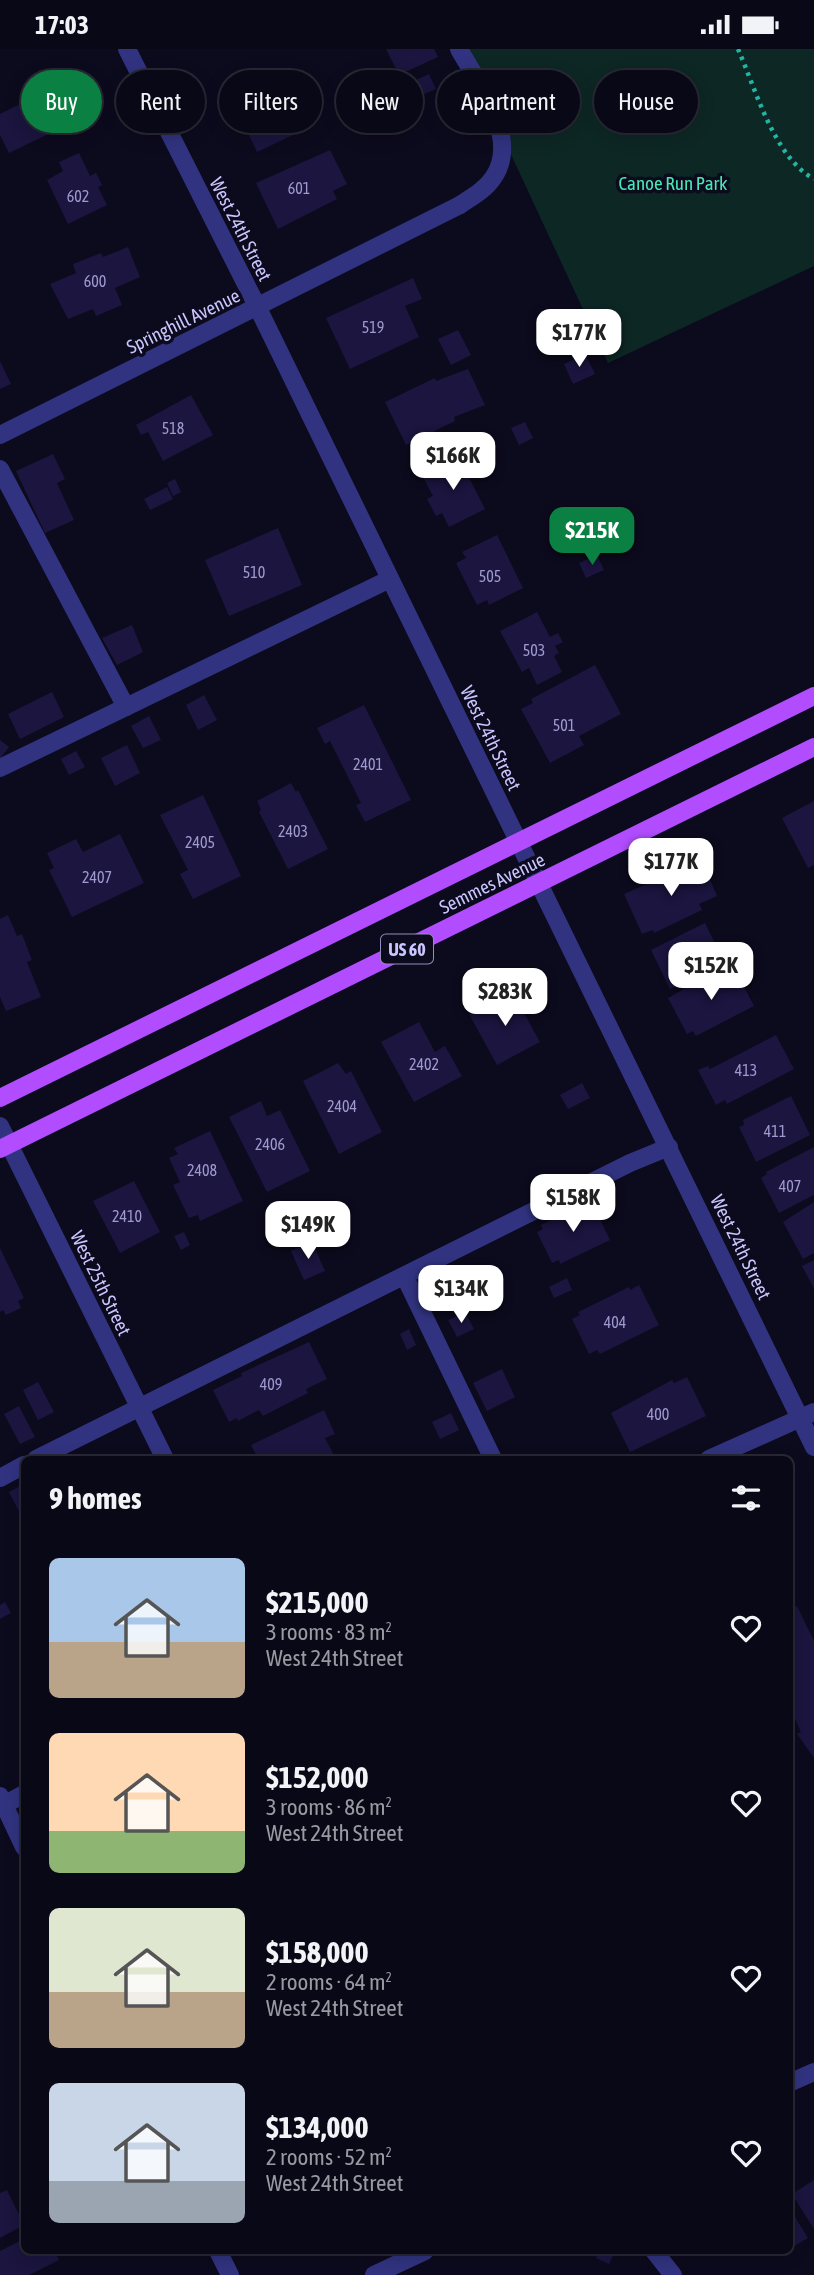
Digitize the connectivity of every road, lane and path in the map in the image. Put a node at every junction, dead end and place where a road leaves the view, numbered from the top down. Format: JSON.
{"nodes":[{"id":1,"x":127,"y":49,"type":"edge"},
{"id":2,"x":459,"y":49,"type":"edge"},
{"id":3,"x":738,"y":49,"type":"edge"},
{"id":4,"x":814,"y":179,"type":"edge"},
{"id":5,"x":258,"y":308,"type":"junction"},
{"id":6,"x":0,"y":435,"type":"edge"},
{"id":7,"x":0,"y":469,"type":"edge"},
{"id":8,"x":390,"y":579,"type":"junction"},
{"id":9,"x":814,"y":696,"type":"edge"},
{"id":10,"x":126,"y":707,"type":"junction"},
{"id":11,"x":814,"y":747,"type":"edge"},
{"id":12,"x":0,"y":768,"type":"edge"},
{"id":13,"x":519,"y":842,"type":"junction"},
{"id":14,"x":540,"y":883,"type":"junction"},
{"id":15,"x":0,"y":1098,"type":"edge"},
{"id":16,"x":0,"y":1126,"type":"edge"},
{"id":17,"x":5,"y":1147,"type":"edge"},
{"id":18,"x":669,"y":1147,"type":"junction"},
{"id":19,"x":405,"y":1277,"type":"junction"},
{"id":20,"x":140,"y":1407,"type":"junction"},
{"id":21,"x":807,"y":1415,"type":"edge"},
{"id":22,"x":814,"y":1447,"type":"edge"},
{"id":23,"x":42,"y":1456,"type":"edge"},
{"id":24,"x":164,"y":1456,"type":"edge"},
{"id":25,"x":491,"y":1456,"type":"edge"},
{"id":26,"x":716,"y":1456,"type":"edge"},
{"id":27,"x":21,"y":1467,"type":"edge"},
{"id":28,"x":0,"y":1478,"type":"edge"},
{"id":29,"x":21,"y":1795,"type":"edge"},
{"id":30,"x":1,"y":1803,"type":"edge"},
{"id":31,"x":21,"y":1841,"type":"edge"},
{"id":32,"x":814,"y":2072,"type":"edge"},
{"id":33,"x":793,"y":2081,"type":"edge"},
{"id":34,"x":220,"y":2254,"type":"edge"},
{"id":35,"x":419,"y":2254,"type":"edge"},
{"id":36,"x":656,"y":2254,"type":"edge"},
{"id":37,"x":230,"y":2275,"type":"edge"},
{"id":38,"x":374,"y":2275,"type":"edge"},
{"id":39,"x":673,"y":2275,"type":"edge"}],
"edges":[{"from":1,"to":5,"type":"street","name":"West 24th Street"},
{"from":2,"to":5,"type":"street","name":"Springhill Avenue"},
{"from":3,"to":4,"type":"path"},
{"from":5,"to":6,"type":"street","name":"Springhill Avenue"},
{"from":5,"to":8,"type":"street","name":"West 24th Street"},
{"from":7,"to":10,"type":"street"},
{"from":8,"to":10,"type":"street"},
{"from":8,"to":13,"type":"street","name":"West 24th Street"},
{"from":9,"to":13,"type":"main road","name":"Semmes Avenue","number":"US 60"},
{"from":10,"to":12,"type":"street"},
{"from":11,"to":14,"type":"main road","name":"Semmes Avenue","number":"US 60"},
{"from":13,"to":14,"type":"street","name":"West 24th Street"},
{"from":13,"to":15,"type":"main road","name":"Semmes Avenue","number":"US 60"},
{"from":14,"to":17,"type":"main road","name":"Semmes Avenue","number":"US 60"},
{"from":14,"to":18,"type":"street","name":"West 24th Street"},
{"from":16,"to":17,"type":"street","name":"West 25th Street"},
{"from":17,"to":20,"type":"street","name":"West 25th Street"},
{"from":18,"to":19,"type":"street"},
{"from":18,"to":21,"type":"street","name":"West 24th Street"},
{"from":19,"to":20,"type":"street"},
{"from":19,"to":25,"type":"street"},
{"from":20,"to":23,"type":"street"},
{"from":20,"to":24,"type":"street","name":"West 25th Street"},
{"from":21,"to":22,"type":"street","name":"West 24th Street"},
{"from":21,"to":26,"type":"street"},
{"from":27,"to":28,"type":"street"},
{"from":29,"to":30,"type":"street"},
{"from":30,"to":31,"type":"street"},
{"from":32,"to":33,"type":"street"},
{"from":34,"to":37,"type":"street"},
{"from":35,"to":38,"type":"street"},
{"from":36,"to":39,"type":"street"}]}
